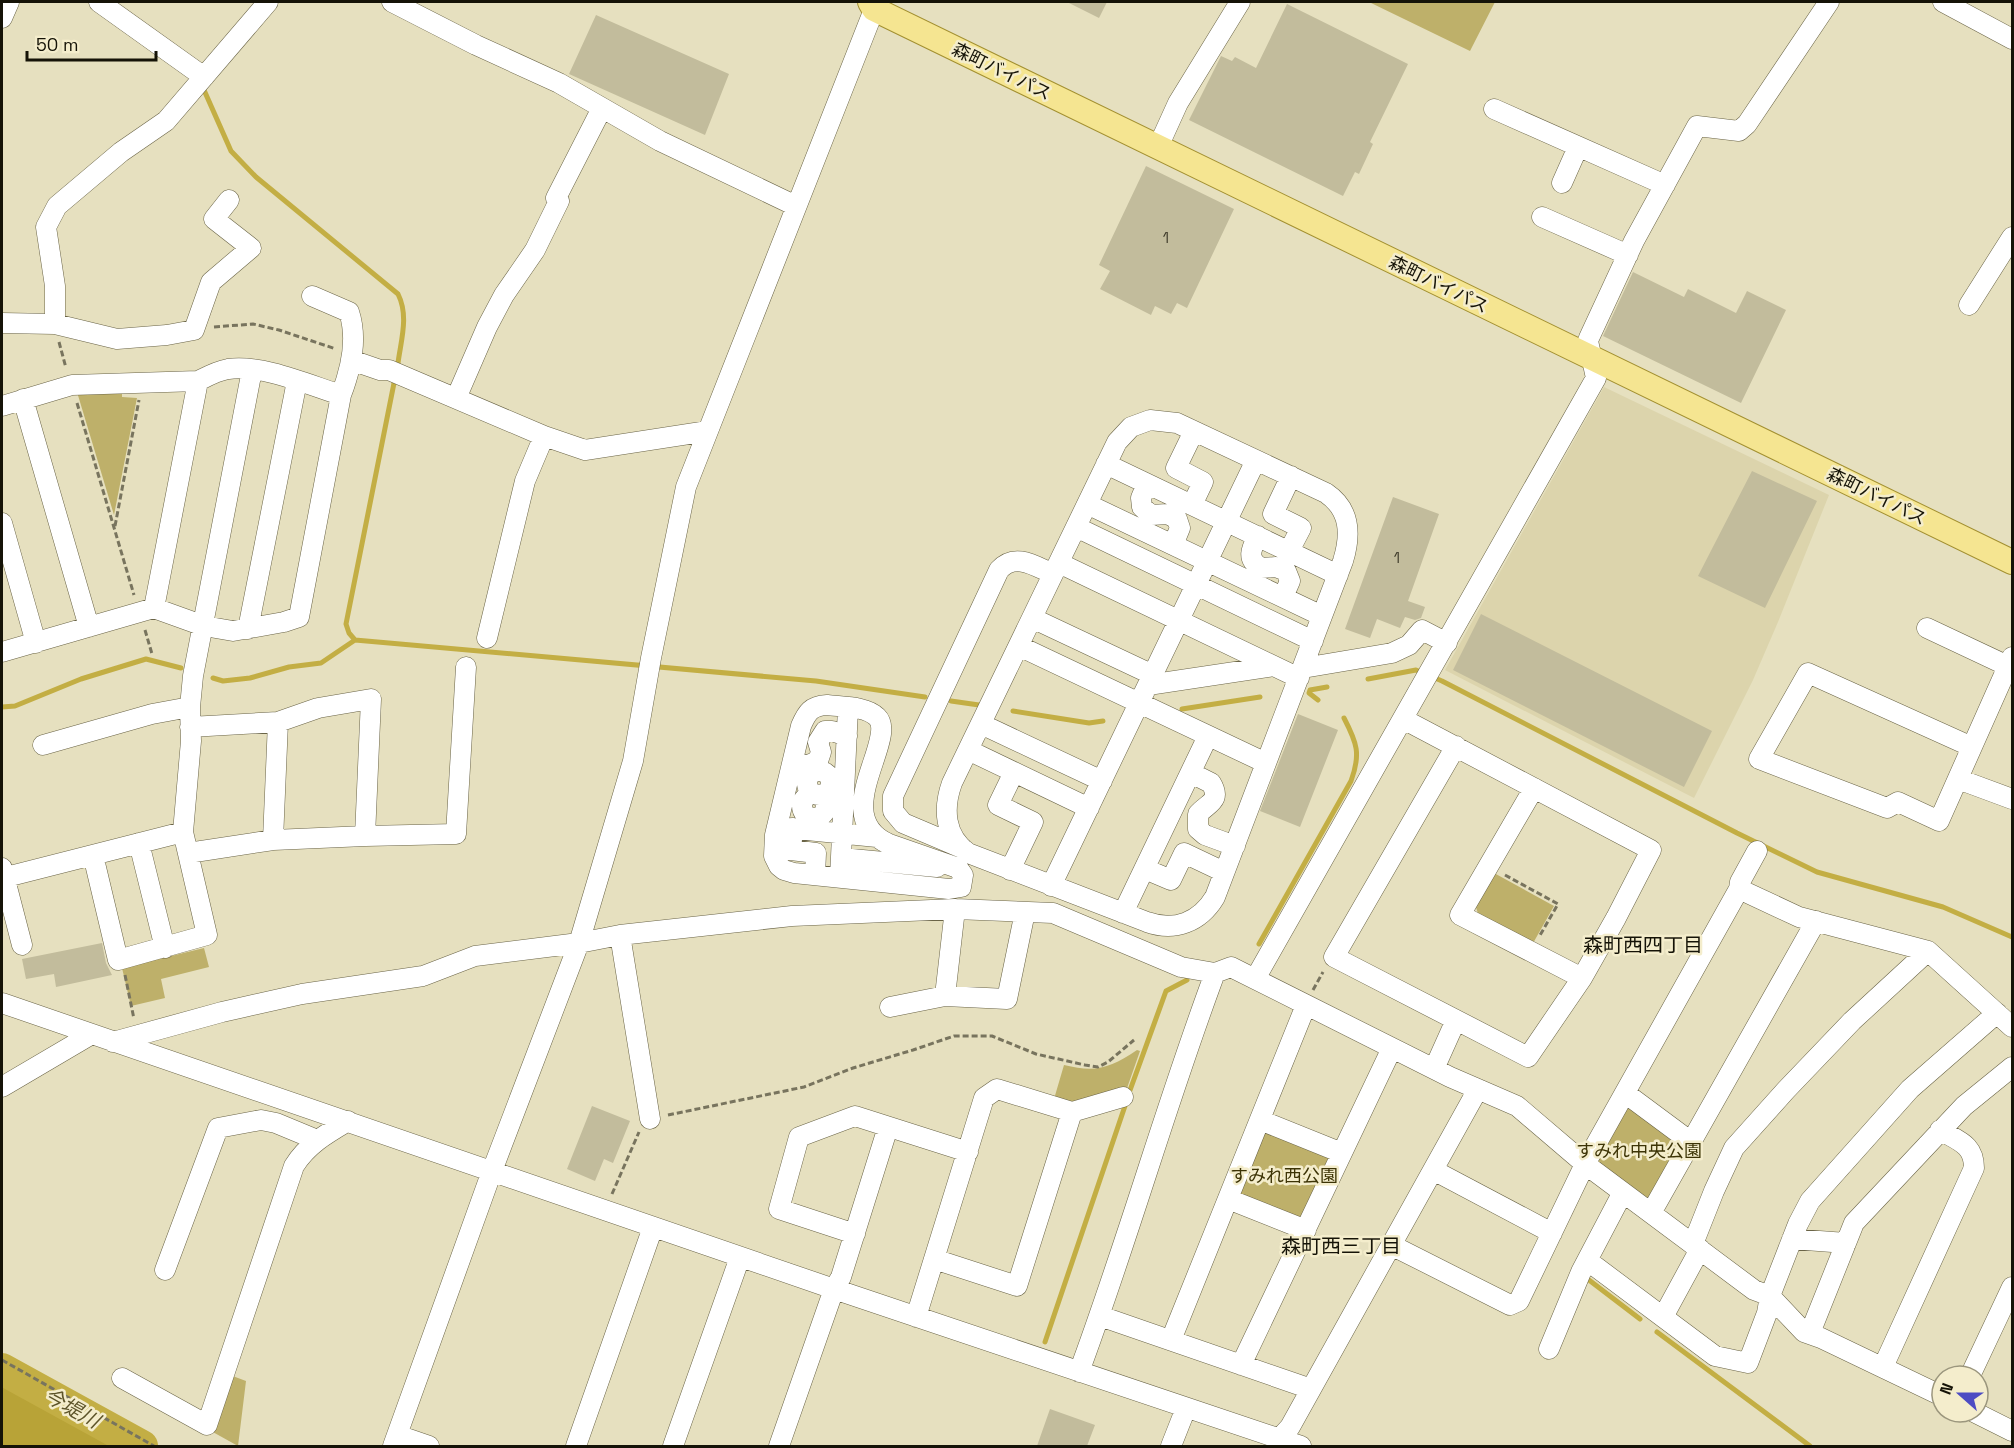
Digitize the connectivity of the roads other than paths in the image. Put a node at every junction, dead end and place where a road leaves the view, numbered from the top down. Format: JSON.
{"nodes":[{"id":1,"x":9,"y":2,"type":"edge"},
{"id":2,"x":99,"y":2,"type":"edge"},
{"id":3,"x":268,"y":2,"type":"edge"},
{"id":4,"x":392,"y":2,"type":"edge"},
{"id":5,"x":1240,"y":2,"type":"edge"},
{"id":6,"x":1829,"y":2,"type":"edge"},
{"id":7,"x":1943,"y":2,"type":"edge"},
{"id":8,"x":873,"y":4,"type":"edge"},
{"id":9,"x":2,"y":18,"type":"edge"},
{"id":10,"x":2013,"y":39,"type":"edge"},
{"id":11,"x":204,"y":77,"type":"junction"},
{"id":12,"x":602,"y":108,"type":"junction"},
{"id":13,"x":1494,"y":109,"type":"dead end"},
{"id":14,"x":1158,"y":147,"type":"junction"},
{"id":15,"x":1578,"y":147,"type":"junction"},
{"id":16,"x":1562,"y":183,"type":"dead end"},
{"id":17,"x":1665,"y":185,"type":"junction"},
{"id":18,"x":229,"y":200,"type":"dead end"},
{"id":19,"x":796,"y":206,"type":"junction"},
{"id":20,"x":1542,"y":217,"type":"dead end"},
{"id":21,"x":2013,"y":237,"type":"edge"},
{"id":22,"x":1628,"y":255,"type":"junction"},
{"id":23,"x":312,"y":296,"type":"dead end"},
{"id":24,"x":1969,"y":305,"type":"dead end"},
{"id":25,"x":2,"y":323,"type":"edge"},
{"id":26,"x":56,"y":328,"type":"junction"},
{"id":27,"x":1591,"y":357,"type":"junction"},
{"id":28,"x":351,"y":360,"type":"junction"},
{"id":29,"x":252,"y":370,"type":"junction"},
{"id":30,"x":198,"y":381,"type":"junction"},
{"id":31,"x":297,"y":381,"type":"junction"},
{"id":32,"x":341,"y":395,"type":"junction"},
{"id":33,"x":452,"y":397,"type":"junction"},
{"id":34,"x":22,"y":399,"type":"junction"},
{"id":35,"x":2,"y":406,"type":"edge"},
{"id":36,"x":708,"y":431,"type":"junction"},
{"id":37,"x":1194,"y":431,"type":"junction"},
{"id":38,"x":544,"y":436,"type":"junction"},
{"id":39,"x":1256,"y":460,"type":"junction"},
{"id":40,"x":1106,"y":464,"type":"junction"},
{"id":41,"x":1291,"y":476,"type":"junction"},
{"id":42,"x":1147,"y":484,"type":"junction"},
{"id":43,"x":1087,"y":504,"type":"junction"},
{"id":44,"x":1192,"y":505,"type":"junction"},
{"id":45,"x":1227,"y":522,"type":"junction"},
{"id":46,"x":2,"y":523,"type":"edge"},
{"id":47,"x":1076,"y":527,"type":"junction"},
{"id":48,"x":1257,"y":536,"type":"junction"},
{"id":49,"x":1173,"y":545,"type":"junction"},
{"id":50,"x":1289,"y":552,"type":"junction"},
{"id":51,"x":1207,"y":561,"type":"junction"},
{"id":52,"x":2013,"y":562,"type":"edge"},
{"id":53,"x":1056,"y":568,"type":"junction"},
{"id":54,"x":1338,"y":575,"type":"junction"},
{"id":55,"x":1196,"y":585,"type":"junction"},
{"id":56,"x":1283,"y":597,"type":"junction"},
{"id":57,"x":147,"y":610,"type":"junction"},
{"id":58,"x":1322,"y":616,"type":"junction"},
{"id":59,"x":1032,"y":618,"type":"junction"},
{"id":60,"x":1179,"y":620,"type":"junction"},
{"id":61,"x":204,"y":626,"type":"junction"},
{"id":62,"x":89,"y":627,"type":"junction"},
{"id":63,"x":248,"y":628,"type":"junction"},
{"id":64,"x":1927,"y":628,"type":"dead end"},
{"id":65,"x":487,"y":638,"type":"dead end"},
{"id":66,"x":1313,"y":641,"type":"junction"},
{"id":67,"x":36,"y":643,"type":"junction"},
{"id":68,"x":1447,"y":643,"type":"junction"},
{"id":69,"x":1019,"y":646,"type":"junction"},
{"id":70,"x":2,"y":652,"type":"edge"},
{"id":71,"x":1112,"y":655,"type":"junction"},
{"id":72,"x":2011,"y":664,"type":"edge"},
{"id":73,"x":1274,"y":666,"type":"junction"},
{"id":74,"x":466,"y":667,"type":"dead end"},
{"id":75,"x":1301,"y":673,"type":"junction"},
{"id":76,"x":1150,"y":680,"type":"junction"},
{"id":77,"x":1098,"y":683,"type":"junction"},
{"id":78,"x":1139,"y":703,"type":"junction"},
{"id":79,"x":190,"y":707,"type":"junction"},
{"id":80,"x":845,"y":708,"type":"junction"},
{"id":81,"x":1403,"y":719,"type":"junction"},
{"id":82,"x":278,"y":722,"type":"junction"},
{"id":83,"x":981,"y":724,"type":"junction"},
{"id":84,"x":190,"y":727,"type":"junction"},
{"id":85,"x":847,"y":736,"type":"junction"},
{"id":86,"x":1208,"y":736,"type":"junction"},
{"id":87,"x":42,"y":745,"type":"dead end"},
{"id":88,"x":1456,"y":746,"type":"junction"},
{"id":89,"x":1972,"y":747,"type":"junction"},
{"id":90,"x":968,"y":750,"type":"junction"},
{"id":91,"x":1266,"y":764,"type":"junction"},
{"id":92,"x":1014,"y":772,"type":"junction"},
{"id":93,"x":1191,"y":772,"type":"junction"},
{"id":94,"x":1958,"y":779,"type":"junction"},
{"id":95,"x":798,"y":780,"type":"junction"},
{"id":96,"x":1102,"y":781,"type":"junction"},
{"id":97,"x":1534,"y":788,"type":"junction"},
{"id":98,"x":2013,"y":799,"type":"edge"},
{"id":99,"x":1089,"y":808,"type":"junction"},
{"id":100,"x":785,"y":828,"type":"junction"},
{"id":101,"x":183,"y":832,"type":"junction"},
{"id":102,"x":842,"y":833,"type":"junction"},
{"id":103,"x":365,"y":836,"type":"junction"},
{"id":104,"x":877,"y":837,"type":"junction"},
{"id":105,"x":273,"y":840,"type":"junction"},
{"id":106,"x":139,"y":843,"type":"junction"},
{"id":107,"x":1234,"y":846,"type":"junction"},
{"id":108,"x":962,"y":848,"type":"junction"},
{"id":109,"x":1757,"y":851,"type":"dead end"},
{"id":110,"x":188,"y":853,"type":"junction"},
{"id":111,"x":93,"y":855,"type":"junction"},
{"id":112,"x":841,"y":868,"type":"junction"},
{"id":113,"x":1145,"y":869,"type":"junction"},
{"id":114,"x":1010,"y":870,"type":"junction"},
{"id":115,"x":1224,"y":872,"type":"junction"},
{"id":116,"x":2,"y":874,"type":"edge"},
{"id":117,"x":1052,"y":886,"type":"junction"},
{"id":118,"x":1739,"y":889,"type":"junction"},
{"id":119,"x":955,"y":909,"type":"junction"},
{"id":120,"x":1025,"y":912,"type":"junction"},
{"id":121,"x":1123,"y":913,"type":"junction"},
{"id":122,"x":1816,"y":921,"type":"junction"},
{"id":123,"x":620,"y":935,"type":"junction"},
{"id":124,"x":579,"y":943,"type":"junction"},
{"id":125,"x":22,"y":945,"type":"dead end"},
{"id":126,"x":165,"y":948,"type":"junction"},
{"id":127,"x":1928,"y":951,"type":"junction"},
{"id":128,"x":1215,"y":973,"type":"junction"},
{"id":129,"x":1582,"y":978,"type":"junction"},
{"id":130,"x":1256,"y":979,"type":"junction"},
{"id":131,"x":945,"y":996,"type":"junction"},
{"id":132,"x":2,"y":1003,"type":"edge"},
{"id":133,"x":1306,"y":1005,"type":"junction"},
{"id":134,"x":890,"y":1007,"type":"dead end"},
{"id":135,"x":1997,"y":1013,"type":"junction"},
{"id":136,"x":1456,"y":1020,"type":"junction"},
{"id":137,"x":2013,"y":1027,"type":"edge"},
{"id":138,"x":92,"y":1034,"type":"junction"},
{"id":139,"x":113,"y":1042,"type":"junction"},
{"id":140,"x":1392,"y":1048,"type":"junction"},
{"id":141,"x":2013,"y":1066,"type":"edge"},
{"id":142,"x":1434,"y":1069,"type":"junction"},
{"id":143,"x":2,"y":1087,"type":"edge"},
{"id":144,"x":1478,"y":1089,"type":"junction"},
{"id":145,"x":1625,"y":1093,"type":"junction"},
{"id":146,"x":1123,"y":1097,"type":"dead end"},
{"id":147,"x":1072,"y":1112,"type":"junction"},
{"id":148,"x":650,"y":1119,"type":"road end"},
{"id":149,"x":1260,"y":1120,"type":"junction"},
{"id":150,"x":348,"y":1122,"type":"junction"},
{"id":151,"x":888,"y":1126,"type":"junction"},
{"id":152,"x":1940,"y":1130,"type":"junction"},
{"id":153,"x":317,"y":1140,"type":"junction"},
{"id":154,"x":1691,"y":1142,"type":"junction"},
{"id":155,"x":968,"y":1152,"type":"junction"},
{"id":156,"x":1342,"y":1153,"type":"junction"},
{"id":157,"x":1585,"y":1164,"type":"junction"},
{"id":158,"x":1433,"y":1170,"type":"junction"},
{"id":159,"x":492,"y":1171,"type":"junction"},
{"id":160,"x":1623,"y":1192,"type":"junction"},
{"id":161,"x":1228,"y":1199,"type":"junction"},
{"id":162,"x":1651,"y":1213,"type":"junction"},
{"id":163,"x":653,"y":1227,"type":"junction"},
{"id":164,"x":1306,"y":1230,"type":"junction"},
{"id":165,"x":1552,"y":1233,"type":"junction"},
{"id":166,"x":855,"y":1234,"type":"junction"},
{"id":167,"x":1792,"y":1239,"type":"junction"},
{"id":168,"x":1846,"y":1244,"type":"junction"},
{"id":169,"x":1391,"y":1245,"type":"junction"},
{"id":170,"x":1696,"y":1247,"type":"junction"},
{"id":171,"x":740,"y":1257,"type":"junction"},
{"id":172,"x":934,"y":1259,"type":"junction"},
{"id":173,"x":1588,"y":1261,"type":"junction"},
{"id":174,"x":165,"y":1270,"type":"dead end"},
{"id":175,"x":2013,"y":1287,"type":"edge"},
{"id":176,"x":834,"y":1289,"type":"junction"},
{"id":177,"x":1770,"y":1296,"type":"junction"},
{"id":178,"x":916,"y":1317,"type":"junction"},
{"id":179,"x":1100,"y":1317,"type":"junction"},
{"id":180,"x":1664,"y":1317,"type":"junction"},
{"id":181,"x":1810,"y":1333,"type":"junction"},
{"id":182,"x":1171,"y":1340,"type":"junction"},
{"id":183,"x":1549,"y":1349,"type":"dead end"},
{"id":184,"x":1976,"y":1364,"type":"edge"},
{"id":185,"x":1241,"y":1365,"type":"junction"},
{"id":186,"x":1883,"y":1367,"type":"junction"},
{"id":187,"x":1079,"y":1372,"type":"junction"},
{"id":188,"x":122,"y":1378,"type":"dead end"},
{"id":189,"x":1311,"y":1389,"type":"junction"},
{"id":190,"x":1930,"y":1390,"type":"edge"},
{"id":191,"x":1186,"y":1408,"type":"junction"},
{"id":192,"x":1990,"y":1420,"type":"edge"},
{"id":193,"x":2013,"y":1431,"type":"edge"},
{"id":194,"x":395,"y":1441,"type":"edge"},
{"id":195,"x":1278,"y":1443,"type":"edge"},
{"id":196,"x":429,"y":1446,"type":"edge"},
{"id":197,"x":576,"y":1446,"type":"edge"},
{"id":198,"x":673,"y":1446,"type":"edge"},
{"id":199,"x":779,"y":1446,"type":"edge"},
{"id":200,"x":1171,"y":1446,"type":"edge"},
{"id":201,"x":1301,"y":1446,"type":"edge"}],
"edges":[{"from":1,"to":9,"type":"street"},
{"from":2,"to":11,"type":"street"},
{"from":3,"to":11,"type":"street"},
{"from":4,"to":12,"type":"street"},
{"from":5,"to":14,"type":"street"},
{"from":6,"to":17,"type":"street"},
{"from":7,"to":10,"type":"street"},
{"from":8,"to":14,"type":"main road","name":"森町バイパス"},
{"from":8,"to":19,"type":"street"},
{"from":11,"to":26,"type":"street"},
{"from":12,"to":19,"type":"street"},
{"from":12,"to":33,"type":"street"},
{"from":13,"to":15,"type":"street"},
{"from":14,"to":27,"type":"main road","name":"森町バイパス"},
{"from":15,"to":16,"type":"street"},
{"from":15,"to":17,"type":"street"},
{"from":17,"to":22,"type":"street"},
{"from":18,"to":26,"type":"street"},
{"from":19,"to":36,"type":"street"},
{"from":20,"to":22,"type":"street"},
{"from":21,"to":24,"type":"street"},
{"from":22,"to":27,"type":"street"},
{"from":23,"to":28,"type":"street"},
{"from":25,"to":26,"type":"street"},
{"from":27,"to":52,"type":"main road","name":"森町バイパス"},
{"from":27,"to":68,"type":"street"},
{"from":28,"to":32,"type":"street"},
{"from":28,"to":33,"type":"street"},
{"from":29,"to":30,"type":"street"},
{"from":29,"to":31,"type":"street"},
{"from":29,"to":61,"type":"street"},
{"from":30,"to":34,"type":"street"},
{"from":30,"to":57,"type":"street"},
{"from":31,"to":32,"type":"street"},
{"from":31,"to":63,"type":"street"},
{"from":32,"to":63,"type":"street"},
{"from":33,"to":38,"type":"street"},
{"from":34,"to":35,"type":"street"},
{"from":34,"to":62,"type":"street"},
{"from":36,"to":38,"type":"street"},
{"from":36,"to":124,"type":"street"},
{"from":37,"to":39,"type":"street"},
{"from":37,"to":40,"type":"street"},
{"from":37,"to":44,"type":"street"},
{"from":38,"to":65,"type":"street"},
{"from":39,"to":41,"type":"street"},
{"from":39,"to":45,"type":"street"},
{"from":40,"to":42,"type":"street"},
{"from":40,"to":43,"type":"street"},
{"from":41,"to":50,"type":"street"},
{"from":41,"to":54,"type":"street"},
{"from":42,"to":44,"type":"street"},
{"from":42,"to":49,"type":"street"},
{"from":43,"to":47,"type":"street"},
{"from":43,"to":49,"type":"street"},
{"from":44,"to":45,"type":"street"},
{"from":45,"to":48,"type":"street"},
{"from":45,"to":51,"type":"street"},
{"from":46,"to":67,"type":"street"},
{"from":47,"to":53,"type":"street"},
{"from":47,"to":55,"type":"street"},
{"from":48,"to":50,"type":"street"},
{"from":48,"to":56,"type":"street"},
{"from":49,"to":51,"type":"street"},
{"from":50,"to":54,"type":"street"},
{"from":51,"to":55,"type":"street"},
{"from":51,"to":56,"type":"street"},
{"from":53,"to":59,"type":"street"},
{"from":53,"to":60,"type":"street"},
{"from":53,"to":108,"type":"street"},
{"from":54,"to":58,"type":"street"},
{"from":55,"to":60,"type":"street"},
{"from":55,"to":66,"type":"street"},
{"from":56,"to":58,"type":"street"},
{"from":57,"to":61,"type":"street"},
{"from":57,"to":62,"type":"street"},
{"from":58,"to":66,"type":"street"},
{"from":59,"to":69,"type":"street"},
{"from":59,"to":71,"type":"street"},
{"from":60,"to":73,"type":"street"},
{"from":60,"to":76,"type":"street"},
{"from":61,"to":63,"type":"street"},
{"from":61,"to":79,"type":"street"},
{"from":62,"to":67,"type":"street"},
{"from":64,"to":72,"type":"street"},
{"from":66,"to":75,"type":"street"},
{"from":67,"to":70,"type":"street"},
{"from":68,"to":75,"type":"street"},
{"from":68,"to":81,"type":"street"},
{"from":69,"to":77,"type":"street"},
{"from":69,"to":83,"type":"street"},
{"from":71,"to":76,"type":"street"},
{"from":71,"to":77,"type":"street"},
{"from":72,"to":89,"type":"street"},
{"from":73,"to":75,"type":"street"},
{"from":73,"to":76,"type":"street"},
{"from":74,"to":103,"type":"street"},
{"from":75,"to":91,"type":"street"},
{"from":76,"to":78,"type":"street"},
{"from":77,"to":78,"type":"street"},
{"from":78,"to":86,"type":"street"},
{"from":78,"to":96,"type":"street"},
{"from":79,"to":84,"type":"street"},
{"from":79,"to":87,"type":"street"},
{"from":80,"to":85,"type":"street"},
{"from":80,"to":95,"type":"street"},
{"from":80,"to":104,"type":"street"},
{"from":81,"to":88,"type":"street"},
{"from":81,"to":130,"type":"street"},
{"from":82,"to":84,"type":"street"},
{"from":82,"to":103,"type":"street"},
{"from":82,"to":105,"type":"street"},
{"from":83,"to":90,"type":"street"},
{"from":83,"to":96,"type":"street"},
{"from":84,"to":101,"type":"street"},
{"from":85,"to":95,"type":"street"},
{"from":85,"to":102,"type":"street"},
{"from":86,"to":91,"type":"street"},
{"from":86,"to":93,"type":"street"},
{"from":88,"to":97,"type":"street"},
{"from":88,"to":136,"type":"street"},
{"from":89,"to":94,"type":"street"},
{"from":89,"to":94,"type":"street"},
{"from":90,"to":92,"type":"street"},
{"from":90,"to":108,"type":"street"},
{"from":91,"to":107,"type":"street"},
{"from":92,"to":99,"type":"street"},
{"from":92,"to":114,"type":"street"},
{"from":93,"to":107,"type":"street"},
{"from":93,"to":113,"type":"street"},
{"from":94,"to":98,"type":"street"},
{"from":95,"to":100,"type":"street"},
{"from":96,"to":99,"type":"street"},
{"from":97,"to":129,"type":"street"},
{"from":97,"to":129,"type":"street"},
{"from":99,"to":117,"type":"street"},
{"from":100,"to":102,"type":"street"},
{"from":100,"to":112,"type":"street"},
{"from":101,"to":106,"type":"street"},
{"from":101,"to":110,"type":"street"},
{"from":102,"to":104,"type":"street"},
{"from":102,"to":112,"type":"street"},
{"from":103,"to":105,"type":"street"},
{"from":104,"to":112,"type":"street"},
{"from":105,"to":110,"type":"street"},
{"from":106,"to":111,"type":"street"},
{"from":106,"to":126,"type":"street"},
{"from":107,"to":115,"type":"street"},
{"from":108,"to":114,"type":"street"},
{"from":109,"to":118,"type":"street"},
{"from":110,"to":126,"type":"street"},
{"from":111,"to":116,"type":"street"},
{"from":111,"to":126,"type":"street"},
{"from":113,"to":115,"type":"street"},
{"from":113,"to":121,"type":"street"},
{"from":114,"to":117,"type":"street"},
{"from":115,"to":121,"type":"street"},
{"from":116,"to":125,"type":"street"},
{"from":117,"to":121,"type":"street"},
{"from":118,"to":122,"type":"street"},
{"from":118,"to":145,"type":"street"},
{"from":119,"to":120,"type":"street"},
{"from":119,"to":123,"type":"street"},
{"from":119,"to":131,"type":"street"},
{"from":120,"to":128,"type":"street"},
{"from":120,"to":131,"type":"street"},
{"from":122,"to":127,"type":"street"},
{"from":122,"to":154,"type":"street"},
{"from":123,"to":124,"type":"street"},
{"from":123,"to":148,"type":"street"},
{"from":124,"to":139,"type":"street"},
{"from":124,"to":159,"type":"street"},
{"from":127,"to":135,"type":"street"},
{"from":127,"to":170,"type":"street"},
{"from":128,"to":130,"type":"street"},
{"from":128,"to":179,"type":"street"},
{"from":129,"to":136,"type":"street"},
{"from":130,"to":133,"type":"street"},
{"from":131,"to":134,"type":"street"},
{"from":132,"to":138,"type":"street"},
{"from":133,"to":140,"type":"street"},
{"from":133,"to":149,"type":"street"},
{"from":135,"to":137,"type":"street"},
{"from":135,"to":167,"type":"street"},
{"from":136,"to":142,"type":"street"},
{"from":138,"to":139,"type":"street"},
{"from":138,"to":143,"type":"street"},
{"from":139,"to":150,"type":"street"},
{"from":140,"to":142,"type":"street"},
{"from":140,"to":156,"type":"street"},
{"from":141,"to":152,"type":"street"},
{"from":142,"to":144,"type":"street"},
{"from":144,"to":157,"type":"street"},
{"from":144,"to":158,"type":"street"},
{"from":145,"to":154,"type":"street"},
{"from":145,"to":157,"type":"street"},
{"from":146,"to":147,"type":"street"},
{"from":147,"to":155,"type":"street"},
{"from":147,"to":172,"type":"street"},
{"from":149,"to":156,"type":"street"},
{"from":149,"to":161,"type":"street"},
{"from":150,"to":153,"type":"street"},
{"from":150,"to":159,"type":"street"},
{"from":151,"to":155,"type":"street"},
{"from":151,"to":166,"type":"street"},
{"from":151,"to":166,"type":"street"},
{"from":152,"to":168,"type":"street"},
{"from":152,"to":186,"type":"street"},
{"from":153,"to":174,"type":"street"},
{"from":153,"to":188,"type":"street"},
{"from":154,"to":162,"type":"street"},
{"from":155,"to":172,"type":"street"},
{"from":156,"to":164,"type":"street"},
{"from":157,"to":160,"type":"street"},
{"from":157,"to":165,"type":"street"},
{"from":158,"to":165,"type":"street"},
{"from":158,"to":169,"type":"street"},
{"from":159,"to":163,"type":"street"},
{"from":159,"to":194,"type":"street"},
{"from":160,"to":162,"type":"street"},
{"from":160,"to":173,"type":"street"},
{"from":161,"to":164,"type":"street"},
{"from":161,"to":182,"type":"street"},
{"from":162,"to":170,"type":"street"},
{"from":163,"to":171,"type":"street"},
{"from":163,"to":197,"type":"street"},
{"from":164,"to":185,"type":"street"},
{"from":165,"to":169,"type":"street"},
{"from":166,"to":176,"type":"street"},
{"from":167,"to":168,"type":"street"},
{"from":167,"to":177,"type":"street"},
{"from":168,"to":181,"type":"street"},
{"from":169,"to":189,"type":"street"},
{"from":170,"to":177,"type":"street"},
{"from":170,"to":180,"type":"street"},
{"from":171,"to":176,"type":"street"},
{"from":171,"to":198,"type":"street"},
{"from":172,"to":178,"type":"street"},
{"from":173,"to":180,"type":"street"},
{"from":173,"to":183,"type":"street"},
{"from":175,"to":184,"type":"street"},
{"from":176,"to":178,"type":"street"},
{"from":176,"to":199,"type":"street"},
{"from":177,"to":180,"type":"street"},
{"from":177,"to":181,"type":"street"},
{"from":178,"to":187,"type":"street"},
{"from":179,"to":182,"type":"street"},
{"from":179,"to":187,"type":"street"},
{"from":181,"to":186,"type":"street"},
{"from":182,"to":185,"type":"street"},
{"from":185,"to":189,"type":"street"},
{"from":186,"to":190,"type":"street"},
{"from":187,"to":191,"type":"street"},
{"from":189,"to":195,"type":"street"},
{"from":191,"to":195,"type":"street"},
{"from":191,"to":200,"type":"street"},
{"from":192,"to":193,"type":"street"},
{"from":194,"to":196,"type":"street"},
{"from":195,"to":201,"type":"street"}]}
